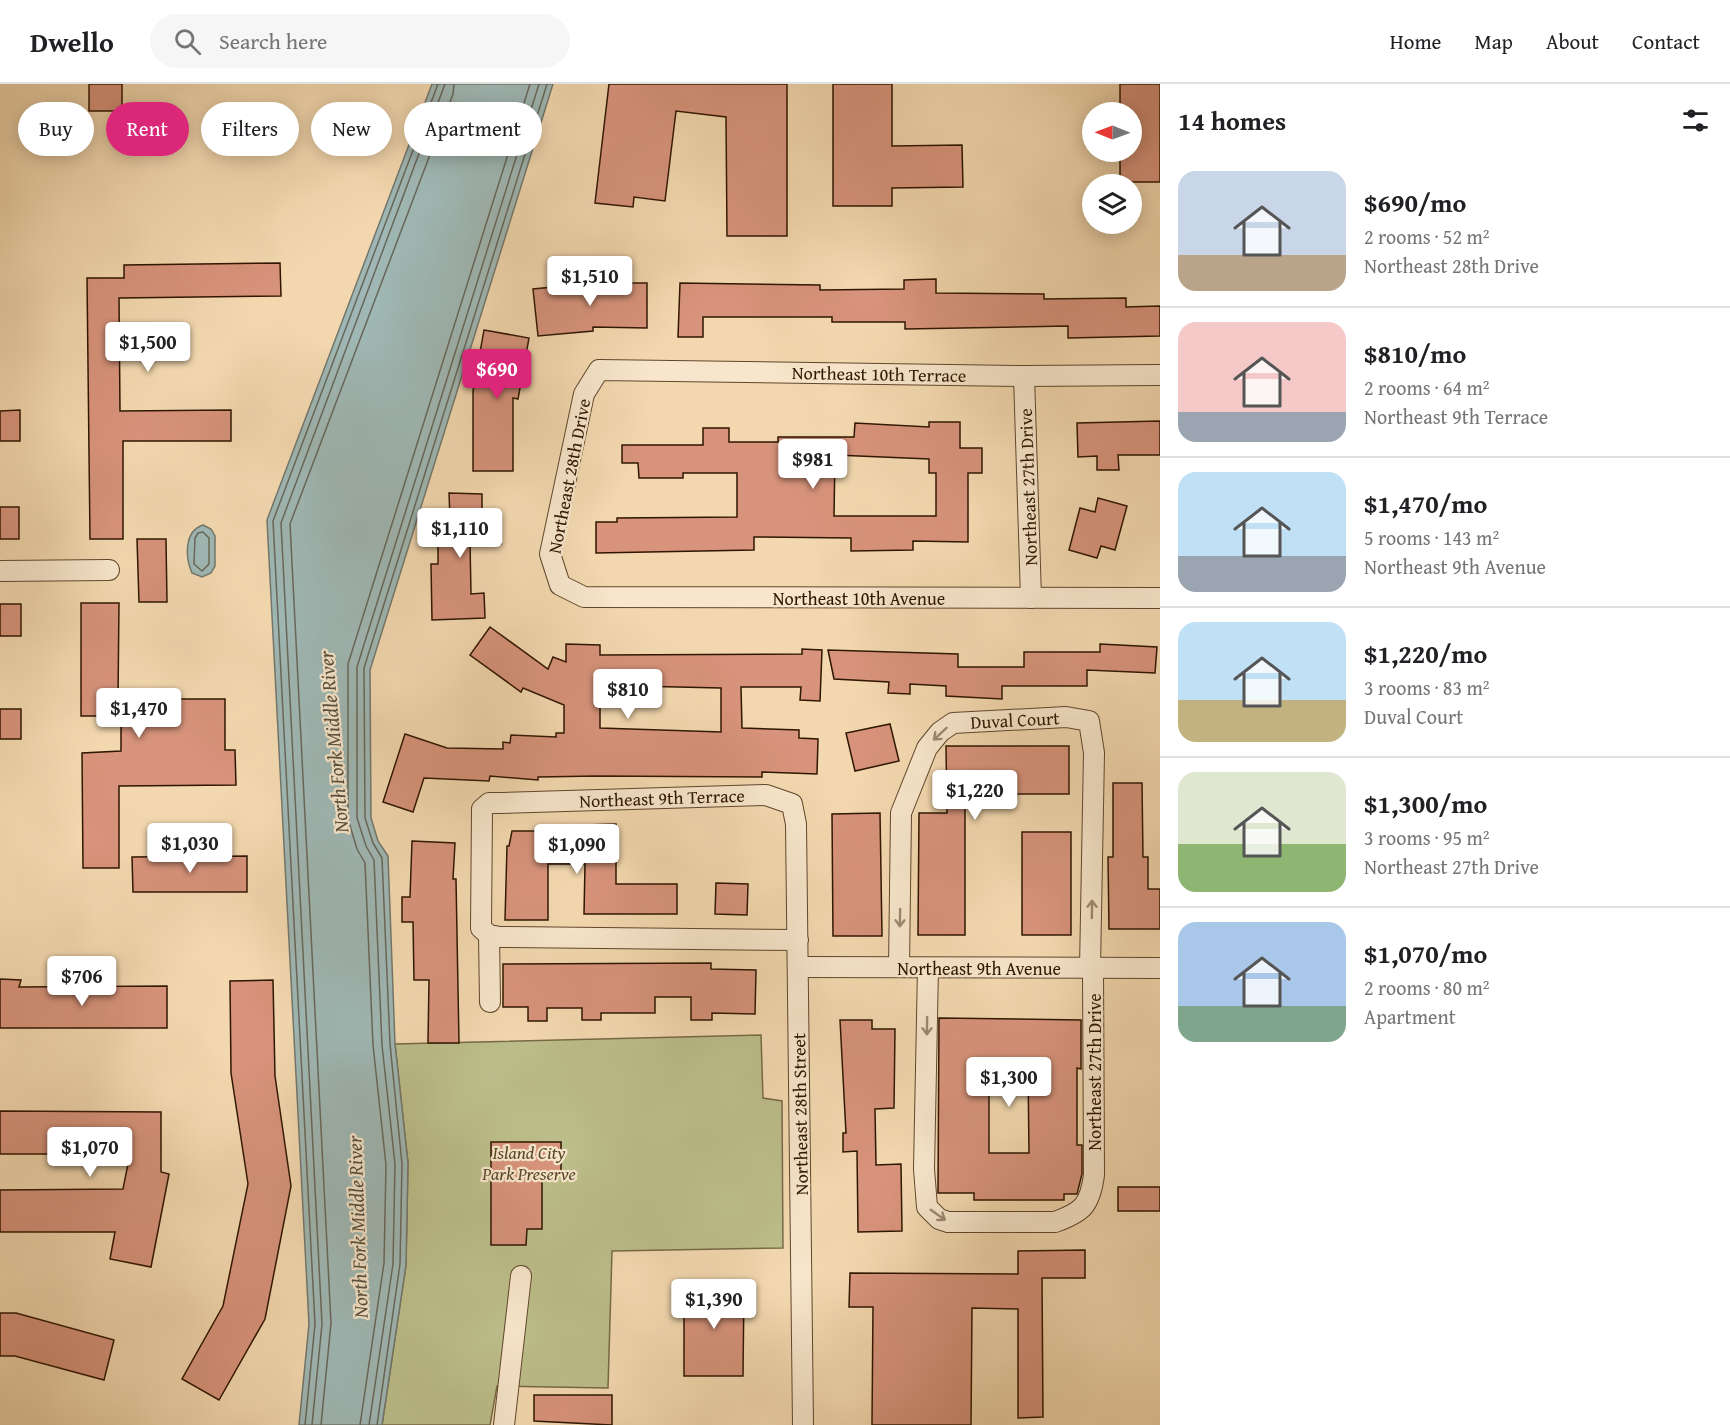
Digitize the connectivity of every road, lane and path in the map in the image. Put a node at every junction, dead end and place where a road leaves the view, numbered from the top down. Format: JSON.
{"nodes":[{"id":1,"x":599,"y":370,"type":"joint"},
{"id":2,"x":1160,"y":375,"type":"edge"},
{"id":3,"x":1024,"y":376,"type":"junction"},
{"id":4,"x":109,"y":570,"type":"dead end"},
{"id":5,"x":0,"y":571,"type":"edge"},
{"id":6,"x":560,"y":585,"type":"joint"},
{"id":7,"x":1031,"y":598,"type":"junction"},
{"id":8,"x":1160,"y":598,"type":"edge"},
{"id":9,"x":792,"y":804,"type":"joint"},
{"id":10,"x":489,"y":935,"type":"junction"},
{"id":11,"x":798,"y":940,"type":"junction"},
{"id":12,"x":798,"y":967,"type":"junction"},
{"id":13,"x":899,"y":968,"type":"junction"},
{"id":14,"x":928,"y":968,"type":"junction"},
{"id":15,"x":1092,"y":968,"type":"junction"},
{"id":16,"x":1160,"y":968,"type":"edge"},
{"id":17,"x":490,"y":1002,"type":"dead end"},
{"id":18,"x":521,"y":1276,"type":"dead end"},
{"id":19,"x":504,"y":1425,"type":"edge"},
{"id":20,"x":803,"y":1425,"type":"edge"}],
"edges":[{"from":1,"to":3,"type":"street","name":"Northeast 10th Terrace"},
{"from":1,"to":6,"type":"street","name":"Northeast 28th Drive"},
{"from":2,"to":3,"type":"street","name":"Northeast 10th Terrace"},
{"from":3,"to":7,"type":"street","name":"Northeast 27th Drive"},
{"from":4,"to":5,"type":"street"},
{"from":6,"to":7,"type":"street","name":"Northeast 10th Avenue"},
{"from":7,"to":8,"type":"street","name":"Northeast 10th Avenue"},
{"from":9,"to":10,"type":"street","name":"Northeast 9th Terrace"},
{"from":9,"to":11,"type":"street","name":"Northeast 28th Street"},
{"from":10,"to":11,"type":"street"},
{"from":10,"to":17,"type":"street","name":"Northeast 9th Terrace"},
{"from":11,"to":12,"type":"street","name":"Northeast 28th Street"},
{"from":12,"to":13,"type":"street","name":"Northeast 9th Avenue"},
{"from":12,"to":20,"type":"street","name":"Northeast 28th Street"},
{"from":13,"to":14,"type":"street","name":"Northeast 9th Avenue"},
{"from":15,"to":13,"type":"street","name":"Duval Court","one_way":true},
{"from":14,"to":15,"type":"street","name":"Northeast 9th Avenue"},
{"from":14,"to":15,"type":"street","name":"Northeast 27th Drive","one_way":true},
{"from":15,"to":16,"type":"street","name":"Northeast 9th Avenue"},
{"from":18,"to":19,"type":"street"}]}
